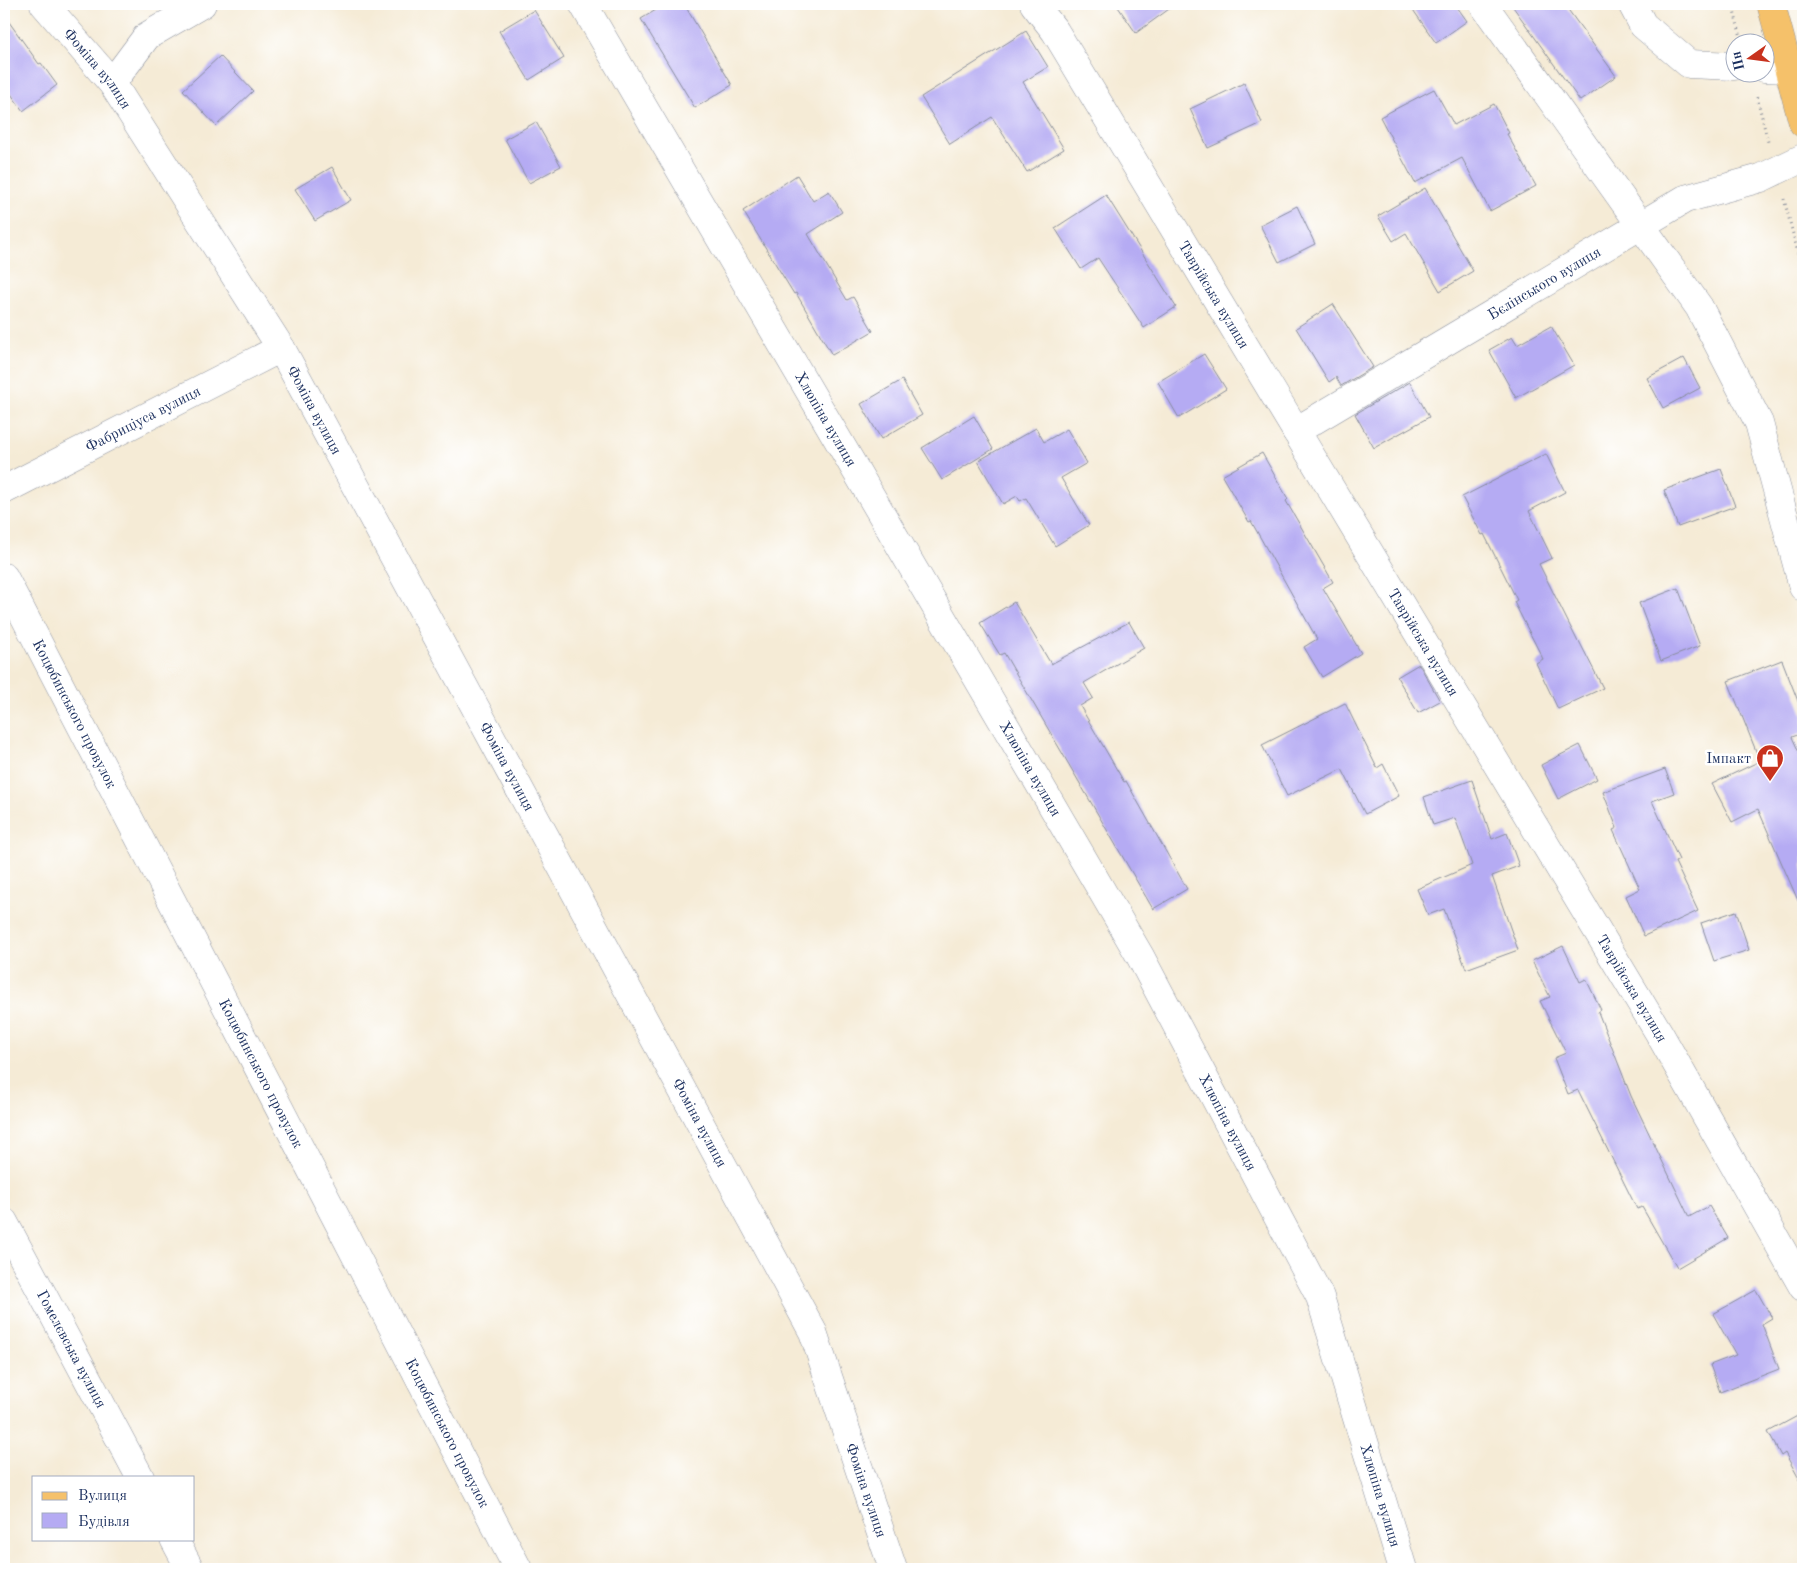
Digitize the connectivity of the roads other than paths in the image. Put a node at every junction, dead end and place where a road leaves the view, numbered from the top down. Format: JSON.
{"nodes":[{"id":1,"x":44,"y":4,"type":"edge"},
{"id":2,"x":202,"y":4,"type":"edge"},
{"id":3,"x":583,"y":4,"type":"edge"},
{"id":4,"x":1034,"y":4,"type":"edge"},
{"id":5,"x":1483,"y":4,"type":"edge"},
{"id":6,"x":1632,"y":4,"type":"edge"},
{"id":7,"x":1771,"y":4,"type":"edge"},
{"id":8,"x":1724,"y":66,"type":"edge"},
{"id":9,"x":1777,"y":68,"type":"edge"},
{"id":10,"x":112,"y":83,"type":"junction"},
{"id":11,"x":1803,"y":123,"type":"edge"},
{"id":12,"x":1803,"y":158,"type":"edge"},
{"id":13,"x":1640,"y":225,"type":"junction"},
{"id":14,"x":281,"y":348,"type":"junction"},
{"id":15,"x":1296,"y":431,"type":"junction"},
{"id":16,"x":4,"y":490,"type":"edge"},
{"id":17,"x":4,"y":577,"type":"edge"},
{"id":18,"x":1803,"y":587,"type":"edge"},
{"id":19,"x":4,"y":1222,"type":"edge"},
{"id":20,"x":1803,"y":1287,"type":"edge"},
{"id":21,"x":139,"y":1476,"type":"edge"},
{"id":22,"x":175,"y":1540,"type":"edge"},
{"id":23,"x":190,"y":1569,"type":"edge"},
{"id":24,"x":518,"y":1569,"type":"edge"},
{"id":25,"x":893,"y":1569,"type":"edge"},
{"id":26,"x":1403,"y":1569,"type":"edge"}],
"edges":[{"from":1,"to":10,"type":"street","name":"Фоміна вулиця"},
{"from":2,"to":10,"type":"street"},
{"from":3,"to":26,"type":"street","name":"Хлюпіна вулиця"},
{"from":4,"to":15,"type":"street","name":"Таврійська вулиця"},
{"from":5,"to":13,"type":"street"},
{"from":6,"to":8,"type":"street"},
{"from":7,"to":9,"type":"main road"},
{"from":9,"to":11,"type":"main road"},
{"from":10,"to":14,"type":"street","name":"Фоміна вулиця"},
{"from":12,"to":13,"type":"street","name":"Бєлінського вулиця"},
{"from":13,"to":15,"type":"street","name":"Бєлінського вулиця"},
{"from":13,"to":18,"type":"street"},
{"from":14,"to":16,"type":"street","name":"Фабриціуса вулиця"},
{"from":14,"to":25,"type":"street","name":"Фоміна вулиця"},
{"from":15,"to":20,"type":"street","name":"Таврійська вулиця"},
{"from":17,"to":24,"type":"street","name":"Коцюбинського провулок"},
{"from":19,"to":21,"type":"street","name":"Гомелєвська вулиця"},
{"from":22,"to":23,"type":"street"}]}
